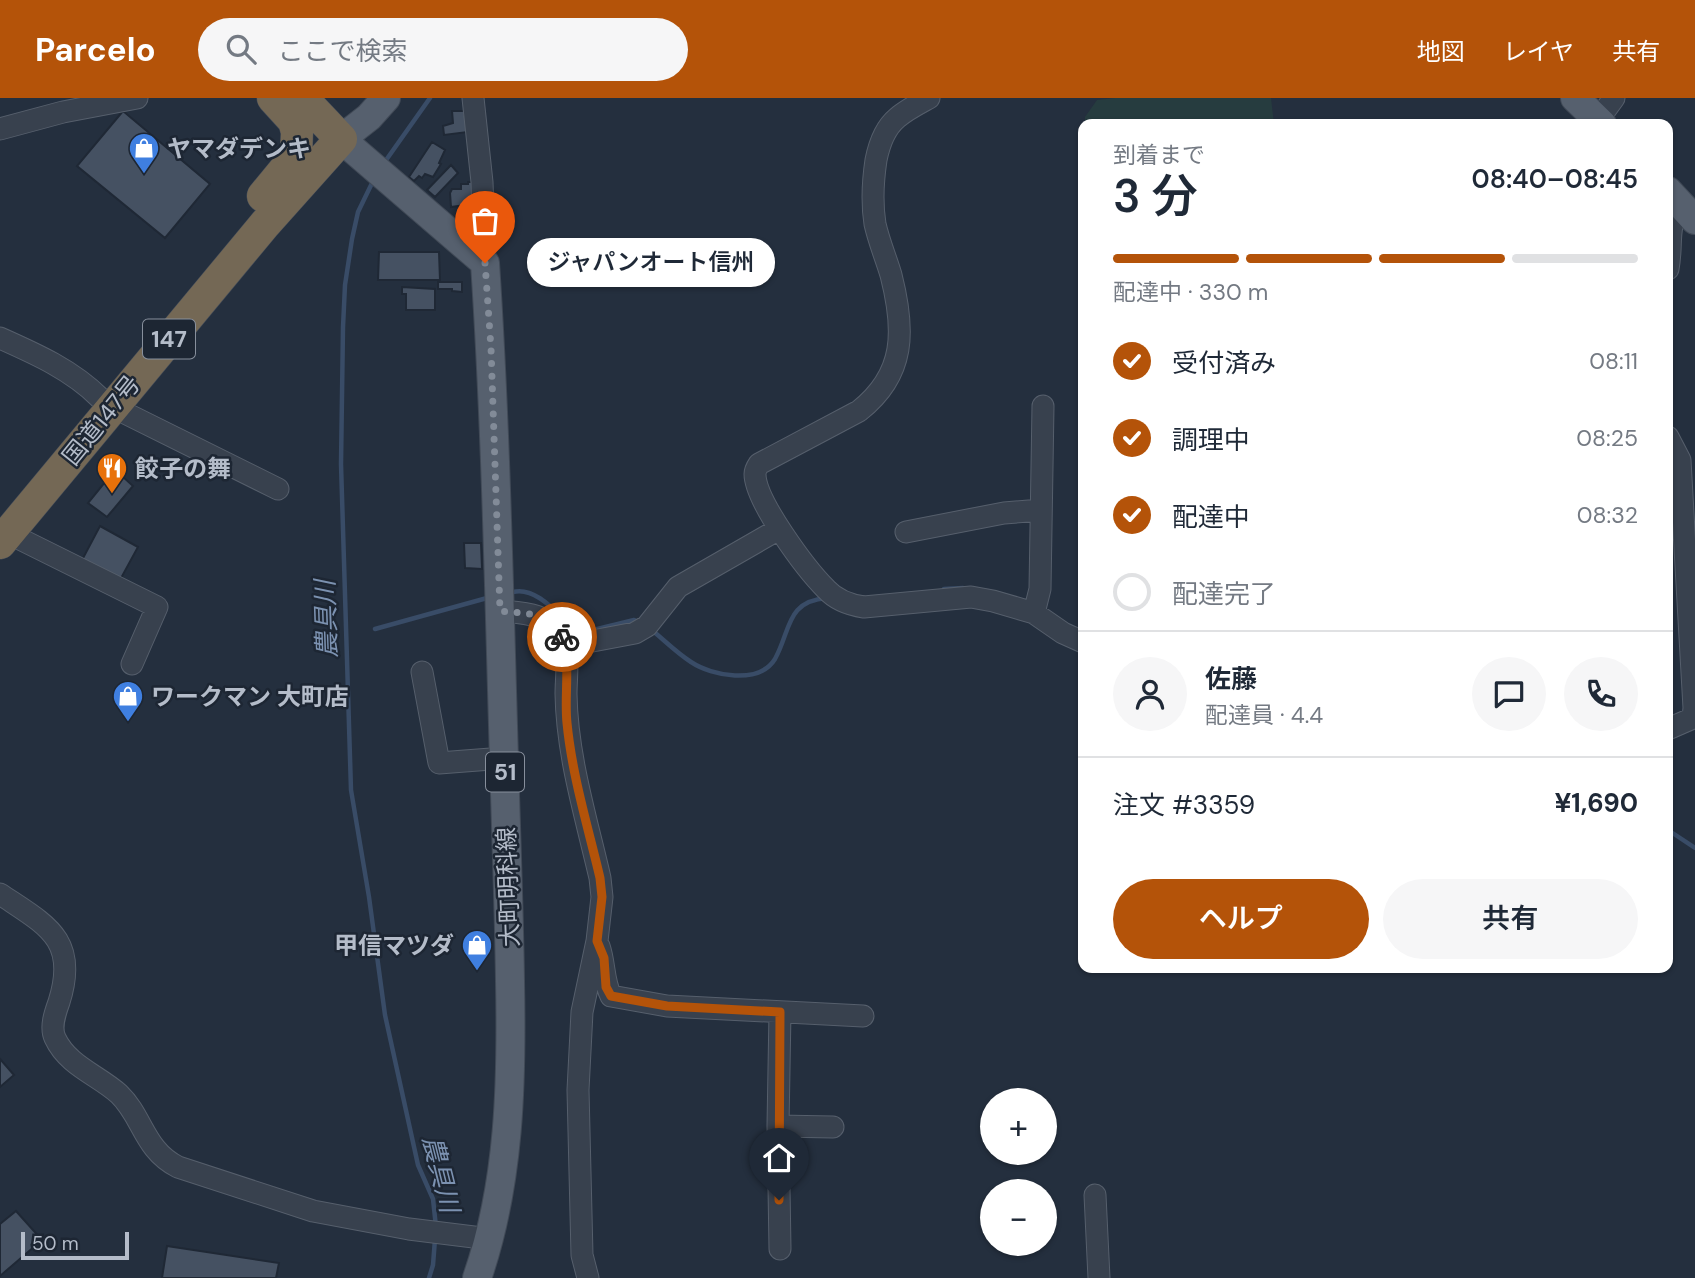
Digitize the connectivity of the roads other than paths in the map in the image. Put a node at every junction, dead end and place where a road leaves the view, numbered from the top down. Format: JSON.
{"nodes":[{"id":1,"x":137,"y":98,"type":"edge"},
{"id":2,"x":273,"y":98,"type":"edge"},
{"id":3,"x":279,"y":98,"type":"edge"},
{"id":4,"x":302,"y":98,"type":"edge"},
{"id":5,"x":386,"y":98,"type":"edge"},
{"id":6,"x":473,"y":98,"type":"edge"},
{"id":7,"x":929,"y":98,"type":"edge"},
{"id":8,"x":1576,"y":98,"type":"edge"},
{"id":9,"x":1604,"y":114,"type":"edge"},
{"id":10,"x":0,"y":129,"type":"edge"},
{"id":11,"x":351,"y":148,"type":"junction"},
{"id":12,"x":251,"y":222,"type":"junction"},
{"id":13,"x":485,"y":263,"type":"junction"},
{"id":14,"x":0,"y":338,"type":"edge"},
{"id":15,"x":107,"y":402,"type":"junction"},
{"id":16,"x":1043,"y":406,"type":"dead end"},
{"id":17,"x":1673,"y":447,"type":"edge"},
{"id":18,"x":278,"y":489,"type":"dead end"},
{"id":19,"x":1041,"y":510,"type":"junction"},
{"id":20,"x":779,"y":529,"type":"junction"},
{"id":21,"x":3,"y":531,"type":"edge"},
{"id":22,"x":906,"y":532,"type":"dead end"},
{"id":23,"x":500,"y":611,"type":"junction"},
{"id":24,"x":1034,"y":613,"type":"junction"},
{"id":25,"x":1078,"y":640,"type":"edge"},
{"id":26,"x":566,"y":646,"type":"junction"},
{"id":27,"x":132,"y":664,"type":"dead end"},
{"id":28,"x":422,"y":672,"type":"dead end"},
{"id":29,"x":1673,"y":727,"type":"edge"},
{"id":30,"x":504,"y":758,"type":"junction"},
{"id":31,"x":0,"y":894,"type":"edge"},
{"id":32,"x":597,"y":941,"type":"junction"},
{"id":33,"x":780,"y":1012,"type":"junction"},
{"id":34,"x":863,"y":1016,"type":"dead end"},
{"id":35,"x":778,"y":1126,"type":"junction"},
{"id":36,"x":833,"y":1127,"type":"dead end"},
{"id":37,"x":1096,"y":1195,"type":"dead end"},
{"id":38,"x":491,"y":1239,"type":"junction"},
{"id":39,"x":780,"y":1249,"type":"dead end"},
{"id":40,"x":477,"y":1278,"type":"edge"},
{"id":41,"x":588,"y":1278,"type":"edge"},
{"id":42,"x":1099,"y":1278,"type":"edge"}],
"edges":[{"from":1,"to":10,"type":"street"},
{"from":2,"to":12,"type":"highway","number":"147"},
{"from":3,"to":11,"type":"highway"},
{"from":4,"to":11,"type":"highway"},
{"from":5,"to":11,"type":"main road"},
{"from":6,"to":13,"type":"street"},
{"from":7,"to":20,"type":"street"},
{"from":8,"to":9,"type":"main road"},
{"from":11,"to":12,"type":"highway","name":"国道147号","number":"147"},
{"from":11,"to":13,"type":"main road"},
{"from":11,"to":15,"type":"highway","name":"国道147号","number":"147"},
{"from":12,"to":15,"type":"highway","name":"国道147号","number":"147"},
{"from":13,"to":23,"type":"main road","name":"大町明科線","number":"51"},
{"from":14,"to":15,"type":"street"},
{"from":15,"to":18,"type":"street"},
{"from":15,"to":21,"type":"highway","name":"国道147号","number":"147"},
{"from":16,"to":19,"type":"street"},
{"from":17,"to":29,"type":"street"},
{"from":19,"to":22,"type":"street"},
{"from":19,"to":24,"type":"street"},
{"from":20,"to":24,"type":"street"},
{"from":20,"to":26,"type":"street"},
{"from":21,"to":27,"type":"street"},
{"from":23,"to":26,"type":"street"},
{"from":23,"to":30,"type":"main road","name":"大町明科線","number":"51"},
{"from":24,"to":25,"type":"street"},
{"from":26,"to":32,"type":"street"},
{"from":28,"to":30,"type":"street"},
{"from":30,"to":38,"type":"main road","name":"大町明科線","number":"51"},
{"from":31,"to":38,"type":"street"},
{"from":32,"to":33,"type":"street"},
{"from":32,"to":41,"type":"street"},
{"from":33,"to":34,"type":"street"},
{"from":33,"to":35,"type":"street"},
{"from":35,"to":36,"type":"street"},
{"from":35,"to":39,"type":"street"},
{"from":37,"to":42,"type":"street"},
{"from":38,"to":40,"type":"main road","name":"大町明科線","number":"51"}]}
